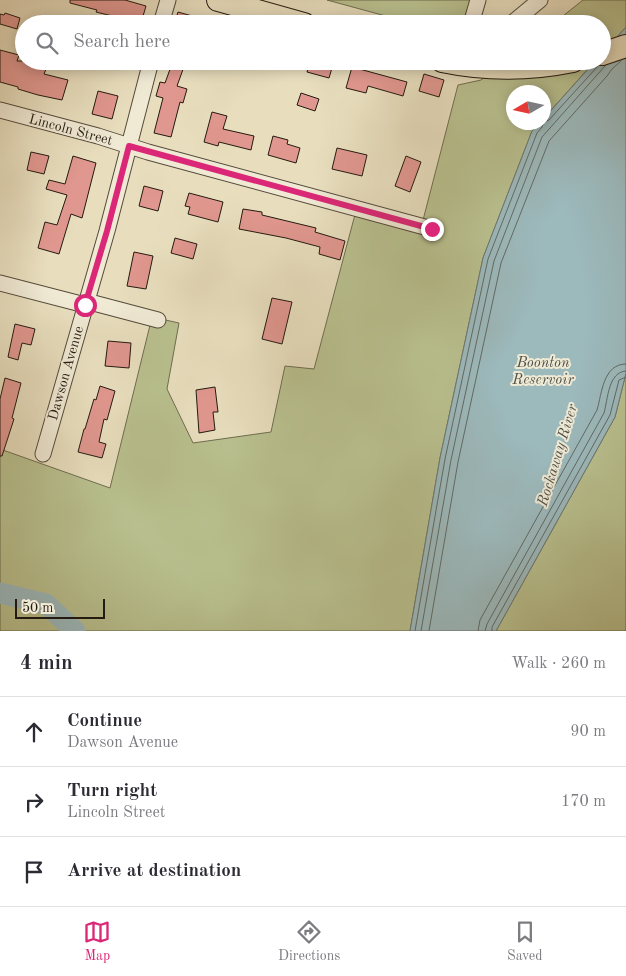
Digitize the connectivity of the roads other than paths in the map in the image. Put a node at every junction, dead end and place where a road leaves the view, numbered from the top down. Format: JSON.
{"nodes":[{"id":1,"x":168,"y":0,"type":"edge"},
{"id":2,"x":218,"y":0,"type":"edge"},
{"id":3,"x":478,"y":0,"type":"edge"},
{"id":4,"x":540,"y":0,"type":"edge"},
{"id":5,"x":164,"y":15,"type":"edge"},
{"id":6,"x":272,"y":15,"type":"edge"},
{"id":7,"x":474,"y":15,"type":"edge"},
{"id":8,"x":522,"y":15,"type":"edge"},
{"id":9,"x":626,"y":46,"type":"edge"},
{"id":10,"x":611,"y":51,"type":"edge"},
{"id":11,"x":149,"y":70,"type":"edge"},
{"id":12,"x":0,"y":110,"type":"edge"},
{"id":13,"x":129,"y":146,"type":"junction"},
{"id":14,"x":432,"y":229,"type":"dead end"},
{"id":15,"x":0,"y":283,"type":"edge"},
{"id":16,"x":85,"y":303,"type":"junction"},
{"id":17,"x":158,"y":320,"type":"dead end"},
{"id":18,"x":43,"y":454,"type":"dead end"}],
"edges":[{"from":1,"to":5,"type":"street"},
{"from":2,"to":6,"type":"main road"},
{"from":3,"to":7,"type":"street"},
{"from":4,"to":8,"type":"street"},
{"from":9,"to":10,"type":"main road"},
{"from":11,"to":13,"type":"street","name":"Dawson Avenue"},
{"from":12,"to":13,"type":"street","name":"Lincoln Street"},
{"from":13,"to":14,"type":"street","name":"Lincoln Street"},
{"from":13,"to":16,"type":"street","name":"Dawson Avenue"},
{"from":15,"to":16,"type":"street"},
{"from":16,"to":17,"type":"street"},
{"from":16,"to":18,"type":"street","name":"Dawson Avenue"}]}
